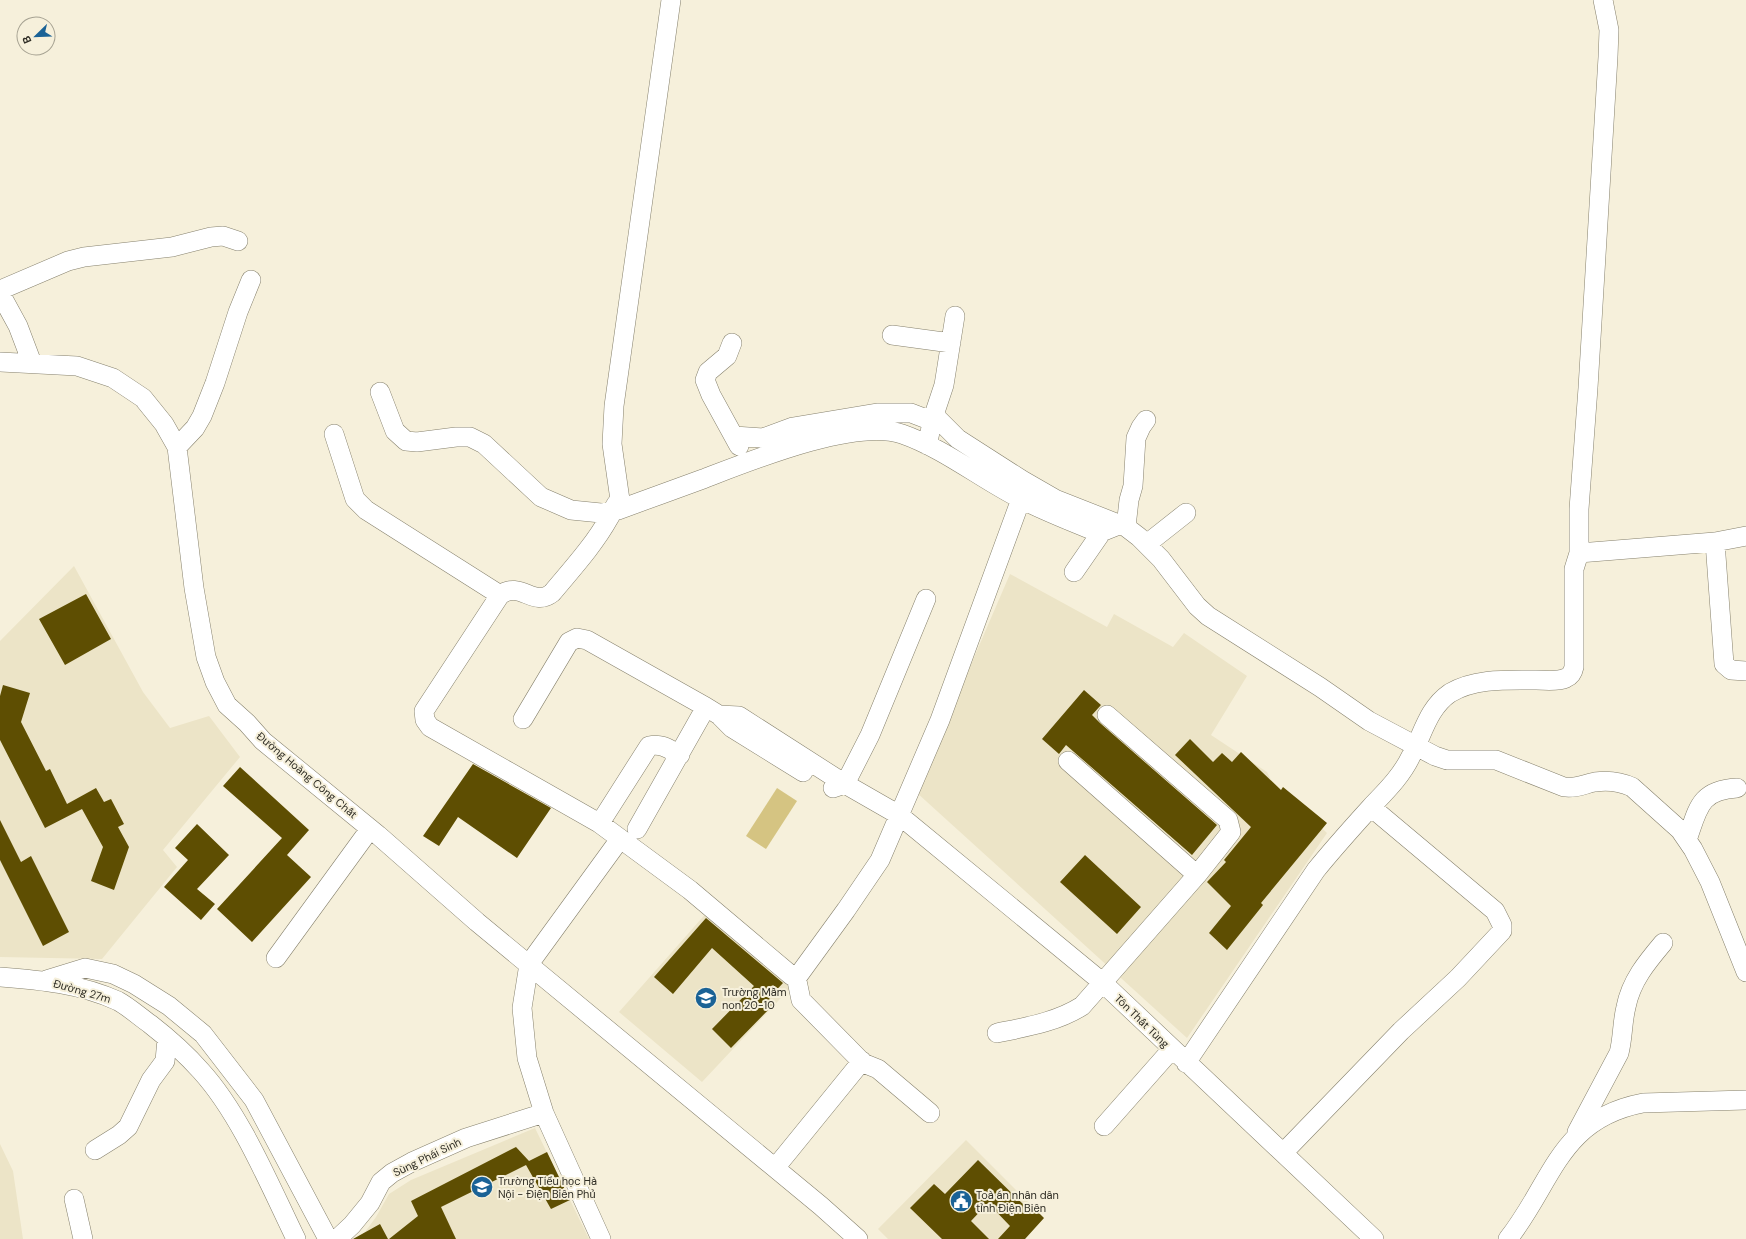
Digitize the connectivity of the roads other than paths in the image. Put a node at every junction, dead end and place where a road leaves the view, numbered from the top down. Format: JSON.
{"nodes":[{"id":1,"x":672,"y":0,"type":"edge"},
{"id":2,"x":1603,"y":0,"type":"edge"},
{"id":3,"x":238,"y":241,"type":"dead end"},
{"id":4,"x":251,"y":280,"type":"dead end"},
{"id":5,"x":0,"y":290,"type":"edge"},
{"id":6,"x":0,"y":293,"type":"edge"},
{"id":7,"x":955,"y":316,"type":"dead end"},
{"id":8,"x":892,"y":335,"type":"dead end"},
{"id":9,"x":732,"y":343,"type":"dead end"},
{"id":10,"x":951,"y":343,"type":"junction"},
{"id":11,"x":0,"y":362,"type":"edge"},
{"id":12,"x":32,"y":363,"type":"junction"},
{"id":13,"x":380,"y":392,"type":"dead end"},
{"id":14,"x":934,"y":416,"type":"junction"},
{"id":15,"x":1146,"y":420,"type":"dead end"},
{"id":16,"x":334,"y":434,"type":"dead end"},
{"id":17,"x":734,"y":436,"type":"junction"},
{"id":18,"x":928,"y":445,"type":"junction"},
{"id":19,"x":177,"y":447,"type":"junction"},
{"id":20,"x":748,"y":462,"type":"junction"},
{"id":21,"x":1021,"y":499,"type":"junction"},
{"id":22,"x":613,"y":510,"type":"junction"},
{"id":23,"x":1186,"y":513,"type":"dead end"},
{"id":24,"x":1122,"y":526,"type":"junction"},
{"id":25,"x":1101,"y":533,"type":"junction"},
{"id":26,"x":1746,"y":536,"type":"edge"},
{"id":27,"x":1715,"y":542,"type":"junction"},
{"id":28,"x":1148,"y":543,"type":"junction"},
{"id":29,"x":1579,"y":553,"type":"junction"},
{"id":30,"x":1074,"y":572,"type":"dead end"},
{"id":31,"x":500,"y":595,"type":"junction"},
{"id":32,"x":926,"y":599,"type":"dead end"},
{"id":33,"x":1746,"y":671,"type":"edge"},
{"id":34,"x":713,"y":711,"type":"junction"},
{"id":35,"x":1107,"y":715,"type":"dead end"},
{"id":36,"x":523,"y":719,"type":"dead end"},
{"id":37,"x":1416,"y":747,"type":"junction"},
{"id":38,"x":680,"y":755,"type":"junction"},
{"id":39,"x":1068,"y":761,"type":"dead end"},
{"id":40,"x":845,"y":784,"type":"junction"},
{"id":41,"x":1737,"y":788,"type":"dead end"},
{"id":42,"x":1371,"y":807,"type":"junction"},
{"id":43,"x":899,"y":815,"type":"junction"},
{"id":44,"x":600,"y":823,"type":"junction"},
{"id":45,"x":370,"y":829,"type":"junction"},
{"id":46,"x":637,"y":829,"type":"dead end"},
{"id":47,"x":620,"y":839,"type":"junction"},
{"id":48,"x":1688,"y":840,"type":"junction"},
{"id":49,"x":1198,"y":875,"type":"junction"},
{"id":50,"x":1663,"y":943,"type":"dead end"},
{"id":51,"x":276,"y":958,"type":"dead end"},
{"id":52,"x":529,"y":964,"type":"junction"},
{"id":53,"x":1746,"y":972,"type":"edge"},
{"id":54,"x":0,"y":976,"type":"edge"},
{"id":55,"x":796,"y":976,"type":"junction"},
{"id":56,"x":45,"y":981,"type":"junction"},
{"id":57,"x":1102,"y":982,"type":"junction"},
{"id":58,"x":997,"y":1033,"type":"dead end"},
{"id":59,"x":167,"y":1039,"type":"junction"},
{"id":60,"x":1172,"y":1049,"type":"junction"},
{"id":61,"x":862,"y":1061,"type":"junction"},
{"id":62,"x":1186,"y":1063,"type":"junction"},
{"id":63,"x":1746,"y":1100,"type":"edge"},
{"id":64,"x":544,"y":1113,"type":"junction"},
{"id":65,"x":930,"y":1113,"type":"dead end"},
{"id":66,"x":1104,"y":1126,"type":"dead end"},
{"id":67,"x":1574,"y":1138,"type":"junction"},
{"id":68,"x":95,"y":1150,"type":"dead end"},
{"id":69,"x":1283,"y":1153,"type":"junction"},
{"id":70,"x":775,"y":1168,"type":"junction"},
{"id":71,"x":74,"y":1199,"type":"dead end"},
{"id":72,"x":83,"y":1239,"type":"edge"},
{"id":73,"x":296,"y":1239,"type":"edge"},
{"id":74,"x":328,"y":1239,"type":"edge"},
{"id":75,"x":337,"y":1239,"type":"edge"},
{"id":76,"x":601,"y":1239,"type":"edge"},
{"id":77,"x":858,"y":1239,"type":"edge"},
{"id":78,"x":1374,"y":1239,"type":"edge"},
{"id":79,"x":1508,"y":1239,"type":"edge"}],
"edges":[{"from":1,"to":22,"type":"street"},
{"from":2,"to":29,"type":"street"},
{"from":3,"to":5,"type":"street"},
{"from":4,"to":19,"type":"street"},
{"from":6,"to":12,"type":"street"},
{"from":7,"to":10,"type":"street"},
{"from":8,"to":10,"type":"street"},
{"from":9,"to":17,"type":"street"},
{"from":10,"to":14,"type":"street"},
{"from":11,"to":12,"type":"street","name":"Đường Hoàng Công Chất"},
{"from":12,"to":19,"type":"street","name":"Đường Hoàng Công Chất"},
{"from":13,"to":22,"type":"street"},
{"from":14,"to":17,"type":"street"},
{"from":14,"to":18,"type":"street"},
{"from":14,"to":24,"type":"street"},
{"from":15,"to":24,"type":"street"},
{"from":16,"to":31,"type":"street"},
{"from":17,"to":20,"type":"street"},
{"from":18,"to":20,"type":"street"},
{"from":18,"to":21,"type":"street"},
{"from":19,"to":45,"type":"street","name":"Đường Hoàng Công Chất"},
{"from":20,"to":22,"type":"street"},
{"from":21,"to":25,"type":"street"},
{"from":21,"to":43,"type":"street"},
{"from":22,"to":31,"type":"street"},
{"from":23,"to":28,"type":"street"},
{"from":24,"to":25,"type":"street"},
{"from":24,"to":28,"type":"street"},
{"from":25,"to":30,"type":"street"},
{"from":26,"to":27,"type":"street"},
{"from":27,"to":29,"type":"street"},
{"from":27,"to":33,"type":"street"},
{"from":28,"to":37,"type":"street"},
{"from":29,"to":37,"type":"street"},
{"from":31,"to":44,"type":"street"},
{"from":32,"to":40,"type":"street"},
{"from":34,"to":36,"type":"street"},
{"from":34,"to":38,"type":"street"},
{"from":34,"to":40,"type":"street","name":"Tôn Thất Tùng"},
{"from":35,"to":49,"type":"street"},
{"from":37,"to":42,"type":"street"},
{"from":37,"to":48,"type":"street"},
{"from":38,"to":44,"type":"street"},
{"from":38,"to":46,"type":"street"},
{"from":39,"to":49,"type":"street"},
{"from":40,"to":43,"type":"street","name":"Tôn Thất Tùng"},
{"from":41,"to":48,"type":"street"},
{"from":42,"to":62,"type":"street"},
{"from":42,"to":69,"type":"street"},
{"from":43,"to":55,"type":"street"},
{"from":43,"to":57,"type":"street","name":"Tôn Thất Tùng"},
{"from":44,"to":47,"type":"street"},
{"from":45,"to":51,"type":"street"},
{"from":45,"to":52,"type":"street","name":"Đường Hoàng Công Chất"},
{"from":47,"to":52,"type":"street"},
{"from":47,"to":55,"type":"street"},
{"from":48,"to":53,"type":"street"},
{"from":49,"to":57,"type":"street"},
{"from":50,"to":67,"type":"street"},
{"from":52,"to":64,"type":"street"},
{"from":52,"to":70,"type":"street","name":"Đường Hoàng Công Chất"},
{"from":54,"to":56,"type":"street"},
{"from":55,"to":61,"type":"street"},
{"from":56,"to":59,"type":"street","name":"Đường 27m"},
{"from":56,"to":74,"type":"street","name":"Đường 27m"},
{"from":57,"to":58,"type":"street"},
{"from":57,"to":60,"type":"street","name":"Tôn Thất Tùng"},
{"from":59,"to":68,"type":"street"},
{"from":59,"to":73,"type":"street","name":"Đường 27m"},
{"from":60,"to":62,"type":"street","name":"Tôn Thất Tùng"},
{"from":60,"to":66,"type":"street"},
{"from":61,"to":65,"type":"street"},
{"from":61,"to":70,"type":"street"},
{"from":62,"to":69,"type":"street","name":"Tôn Thất Tùng"},
{"from":63,"to":67,"type":"street"},
{"from":64,"to":75,"type":"street","name":"Sùng Phái Sinh"},
{"from":64,"to":76,"type":"street"},
{"from":67,"to":79,"type":"street"},
{"from":69,"to":78,"type":"street","name":"Tôn Thất Tùng"},
{"from":70,"to":77,"type":"street","name":"Đường Hoàng Công Chất"},
{"from":71,"to":72,"type":"street"}]}
